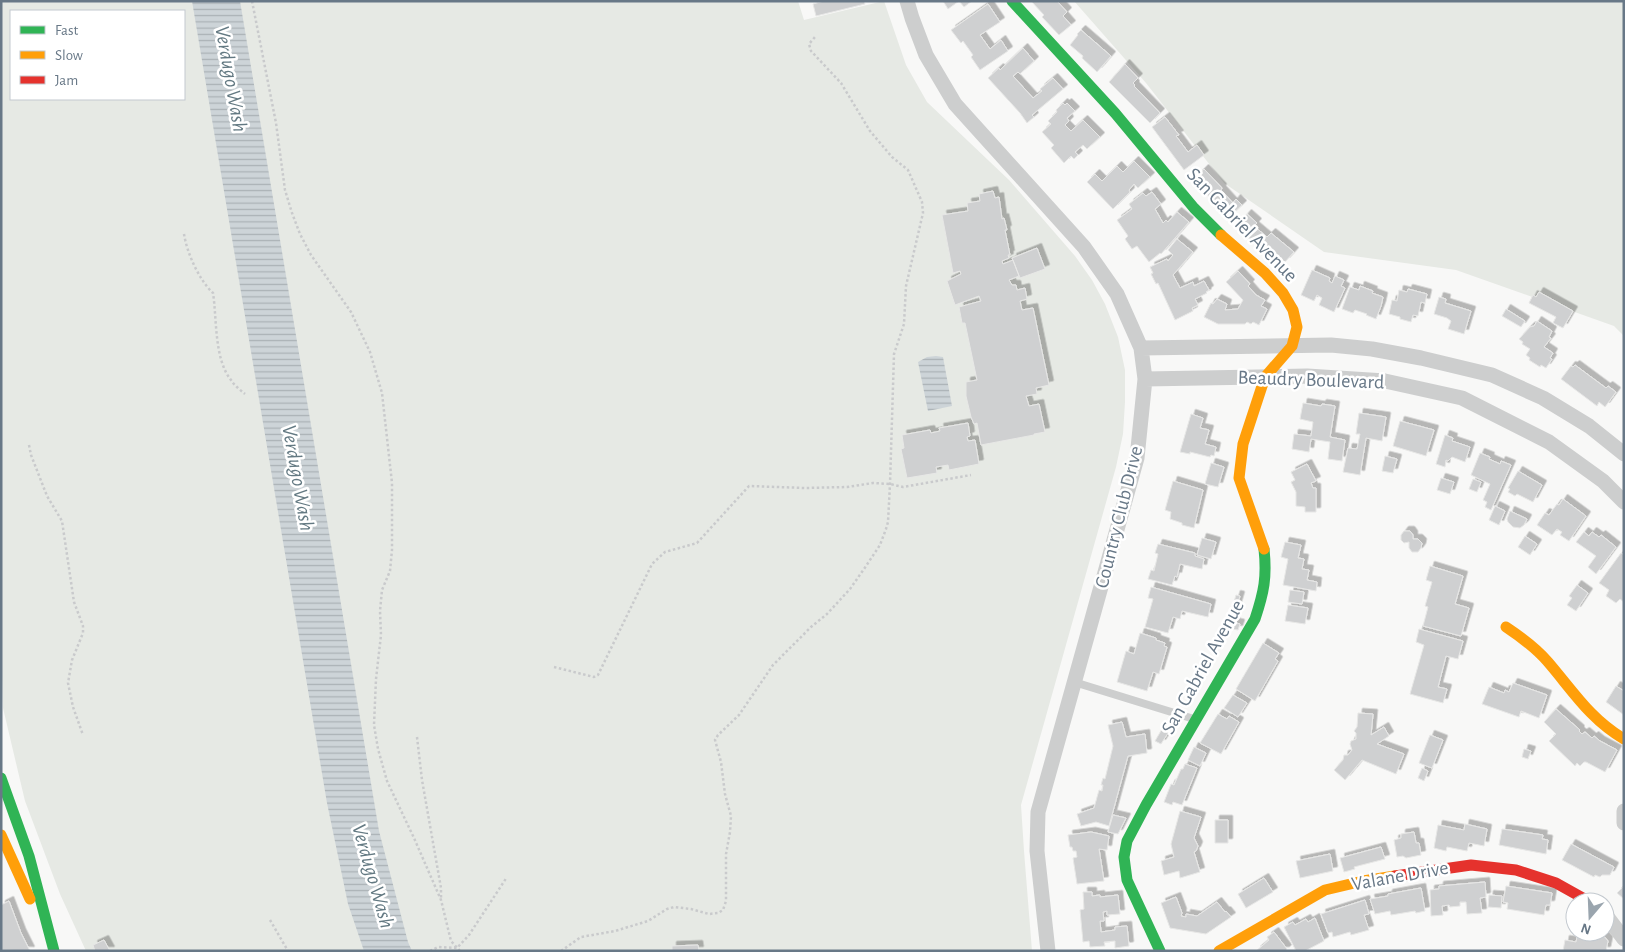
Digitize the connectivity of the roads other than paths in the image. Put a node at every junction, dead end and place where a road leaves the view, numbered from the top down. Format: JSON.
{"nodes":[{"id":1,"x":907,"y":1,"type":"edge"},
{"id":2,"x":1012,"y":1,"type":"edge"},
{"id":3,"x":1292,"y":346,"type":"junction"},
{"id":4,"x":1141,"y":348,"type":"junction"},
{"id":5,"x":1265,"y":377,"type":"junction"},
{"id":6,"x":1145,"y":379,"type":"junction"},
{"id":7,"x":1624,"y":454,"type":"edge"},
{"id":8,"x":1624,"y":502,"type":"edge"},
{"id":9,"x":1506,"y":627,"type":"dead end"},
{"id":10,"x":1074,"y":682,"type":"junction"},
{"id":11,"x":1196,"y":719,"type":"junction"},
{"id":12,"x":1624,"y":739,"type":"edge"},
{"id":13,"x":1,"y":778,"type":"edge"},
{"id":14,"x":1624,"y":811,"type":"edge"},
{"id":15,"x":1624,"y":823,"type":"edge"},
{"id":16,"x":1,"y":835,"type":"edge"},
{"id":17,"x":8,"y":849,"type":"junction"},
{"id":18,"x":1,"y":860,"type":"edge"},
{"id":19,"x":1572,"y":892,"type":"edge"},
{"id":20,"x":1615,"y":927,"type":"edge"},
{"id":21,"x":1624,"y":939,"type":"edge"},
{"id":22,"x":54,"y":951,"type":"edge"},
{"id":23,"x":1048,"y":951,"type":"edge"},
{"id":24,"x":1160,"y":951,"type":"edge"},
{"id":25,"x":1219,"y":951,"type":"edge"}],
"edges":[{"from":1,"to":4,"type":"street","name":"Country Club Drive"},
{"from":2,"to":3,"type":"street","name":"San Gabriel Avenue"},
{"from":3,"to":4,"type":"street","name":"Beaudry Boulevard"},
{"from":3,"to":5,"type":"street","name":"San Gabriel Avenue"},
{"from":3,"to":7,"type":"street","name":"Beaudry Boulevard"},
{"from":4,"to":6,"type":"street","name":"Country Club Drive"},
{"from":5,"to":6,"type":"street","name":"Beaudry Boulevard"},
{"from":5,"to":8,"type":"street","name":"Beaudry Boulevard"},
{"from":5,"to":11,"type":"street","name":"San Gabriel Avenue"},
{"from":6,"to":10,"type":"street","name":"Country Club Drive"},
{"from":9,"to":12,"type":"street"},
{"from":10,"to":11,"type":"lane"},
{"from":10,"to":23,"type":"street","name":"Country Club Drive"},
{"from":11,"to":24,"type":"street","name":"San Gabriel Avenue"},
{"from":13,"to":22,"type":"street"},
{"from":14,"to":15,"type":"street"},
{"from":16,"to":17,"type":"street"},
{"from":17,"to":18,"type":"lane"},
{"from":17,"to":22,"type":"street"},
{"from":19,"to":25,"type":"street","name":"Valane Drive"},
{"from":20,"to":21,"type":"street"}]}
